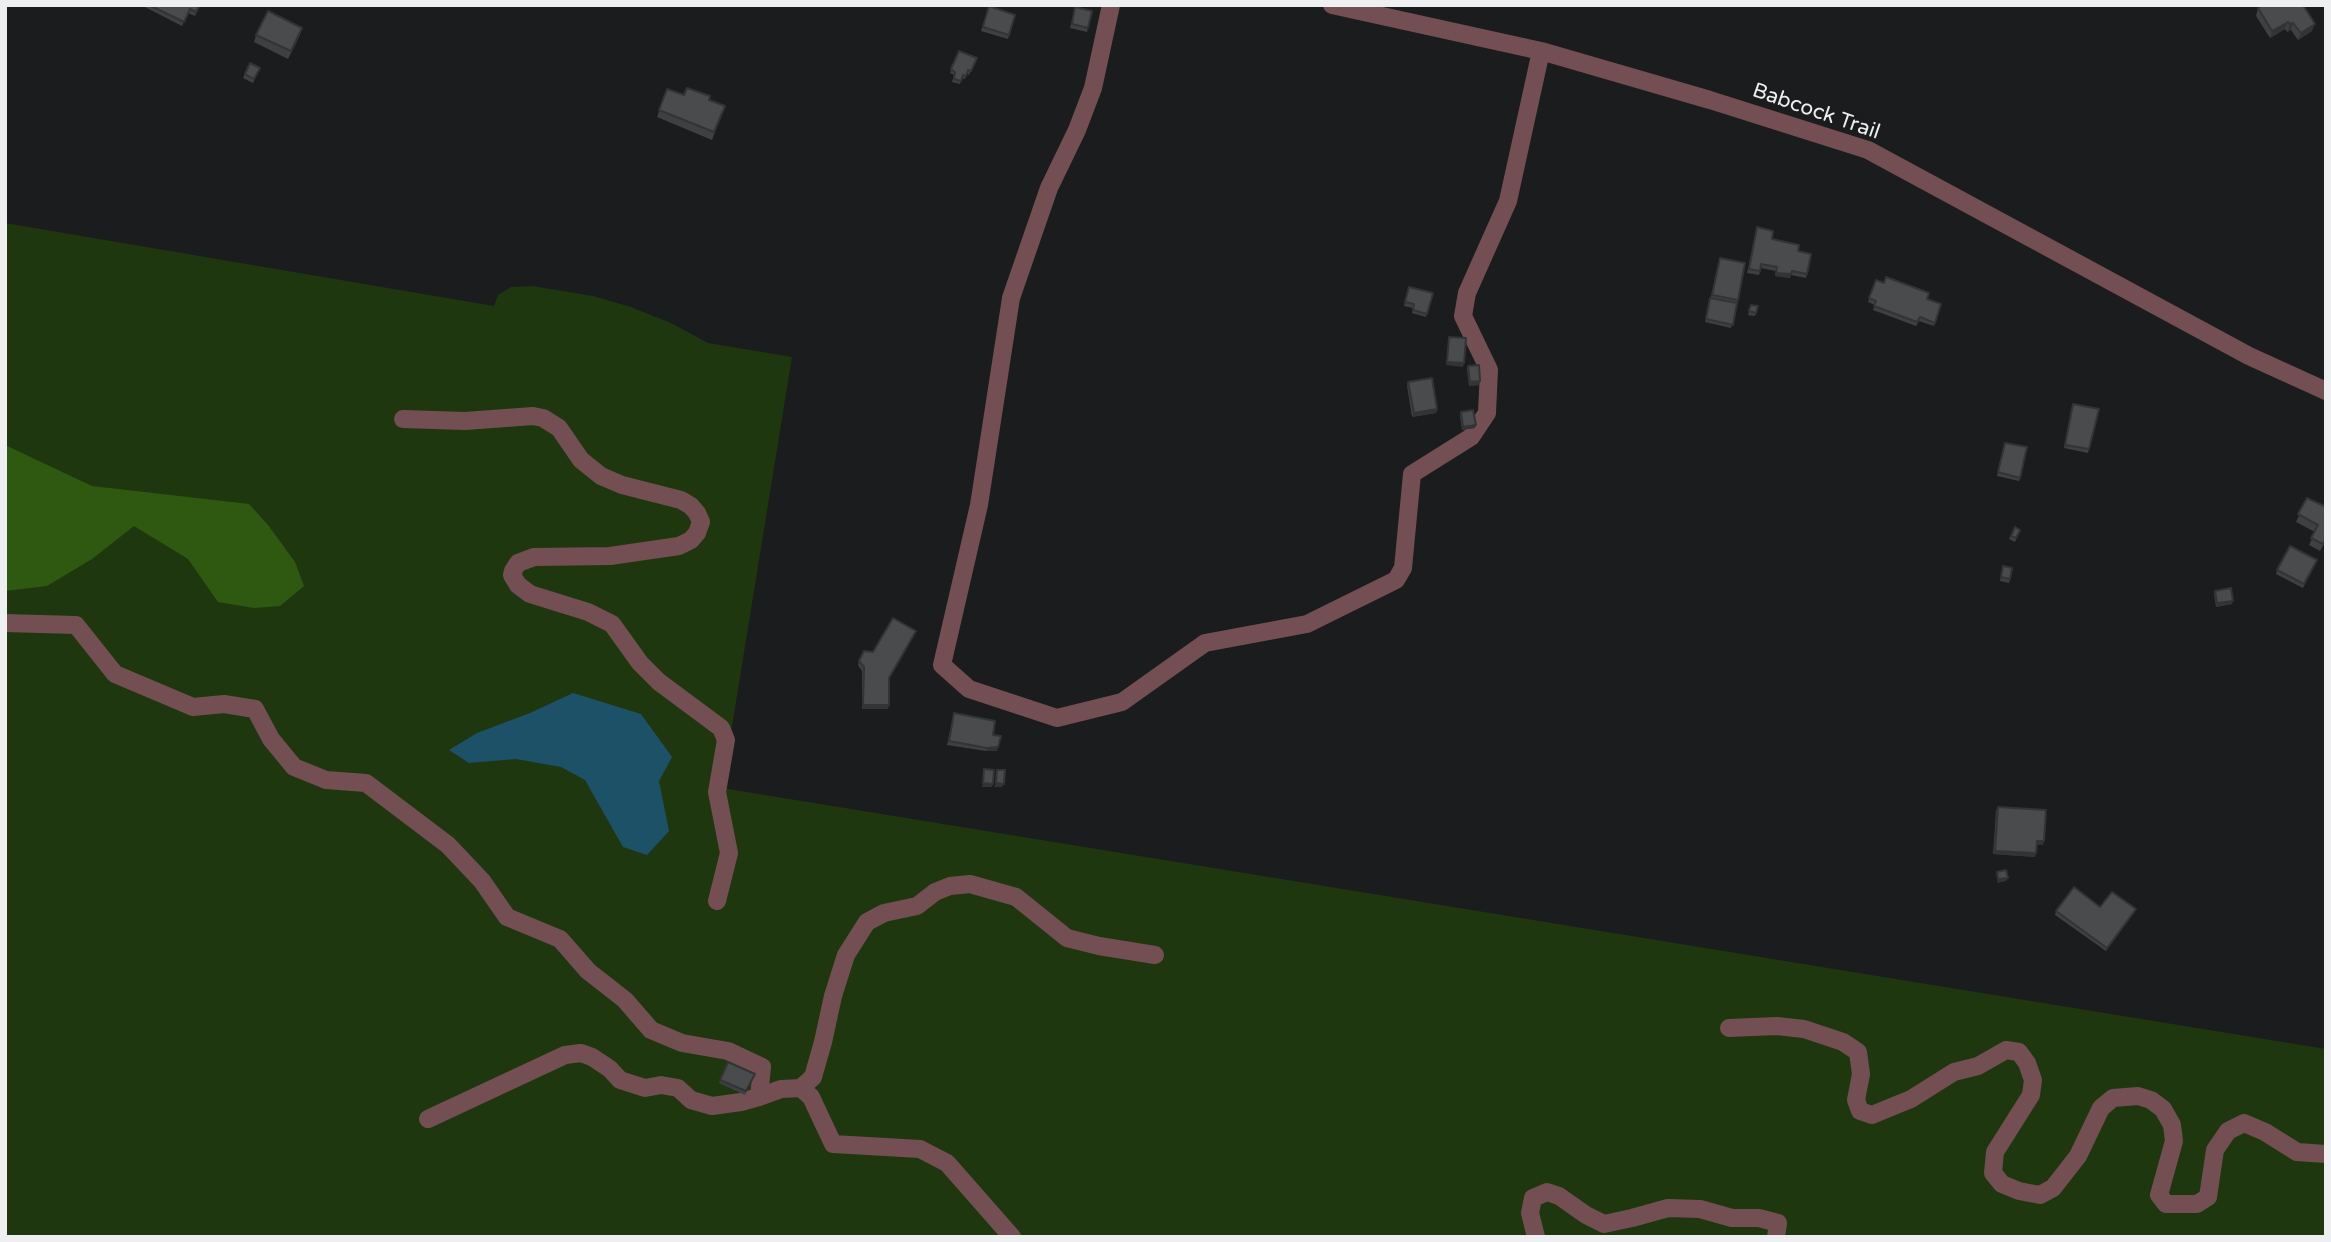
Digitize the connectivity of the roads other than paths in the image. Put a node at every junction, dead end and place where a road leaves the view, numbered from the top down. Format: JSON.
{"nodes":[{"id":1,"x":1111,"y":5,"type":"edge"},
{"id":2,"x":1332,"y":5,"type":"edge"},
{"id":3,"x":1541,"y":51,"type":"junction"},
{"id":4,"x":2326,"y":391,"type":"edge"},
{"id":5,"x":403,"y":419,"type":"dead end"},
{"id":6,"x":5,"y":623,"type":"edge"},
{"id":7,"x":717,"y":901,"type":"dead end"},
{"id":8,"x":1155,"y":955,"type":"dead end"},
{"id":9,"x":1729,"y":1028,"type":"dead end"},
{"id":10,"x":801,"y":1088,"type":"junction"},
{"id":11,"x":759,"y":1097,"type":"junction"},
{"id":12,"x":428,"y":1119,"type":"dead end"},
{"id":13,"x":2326,"y":1154,"type":"edge"},
{"id":14,"x":1012,"y":1237,"type":"edge"},
{"id":15,"x":1536,"y":1237,"type":"edge"},
{"id":16,"x":1776,"y":1237,"type":"edge"}],
"edges":[{"from":1,"to":3,"type":"street"},
{"from":2,"to":3,"type":"street","name":"Babcock Trail"},
{"from":3,"to":4,"type":"street","name":"Babcock Trail"},
{"from":5,"to":7,"type":"street"},
{"from":6,"to":11,"type":"street"},
{"from":8,"to":10,"type":"street"},
{"from":9,"to":13,"type":"street"},
{"from":10,"to":11,"type":"street"},
{"from":10,"to":14,"type":"street"},
{"from":11,"to":12,"type":"street"},
{"from":15,"to":16,"type":"street"}]}
